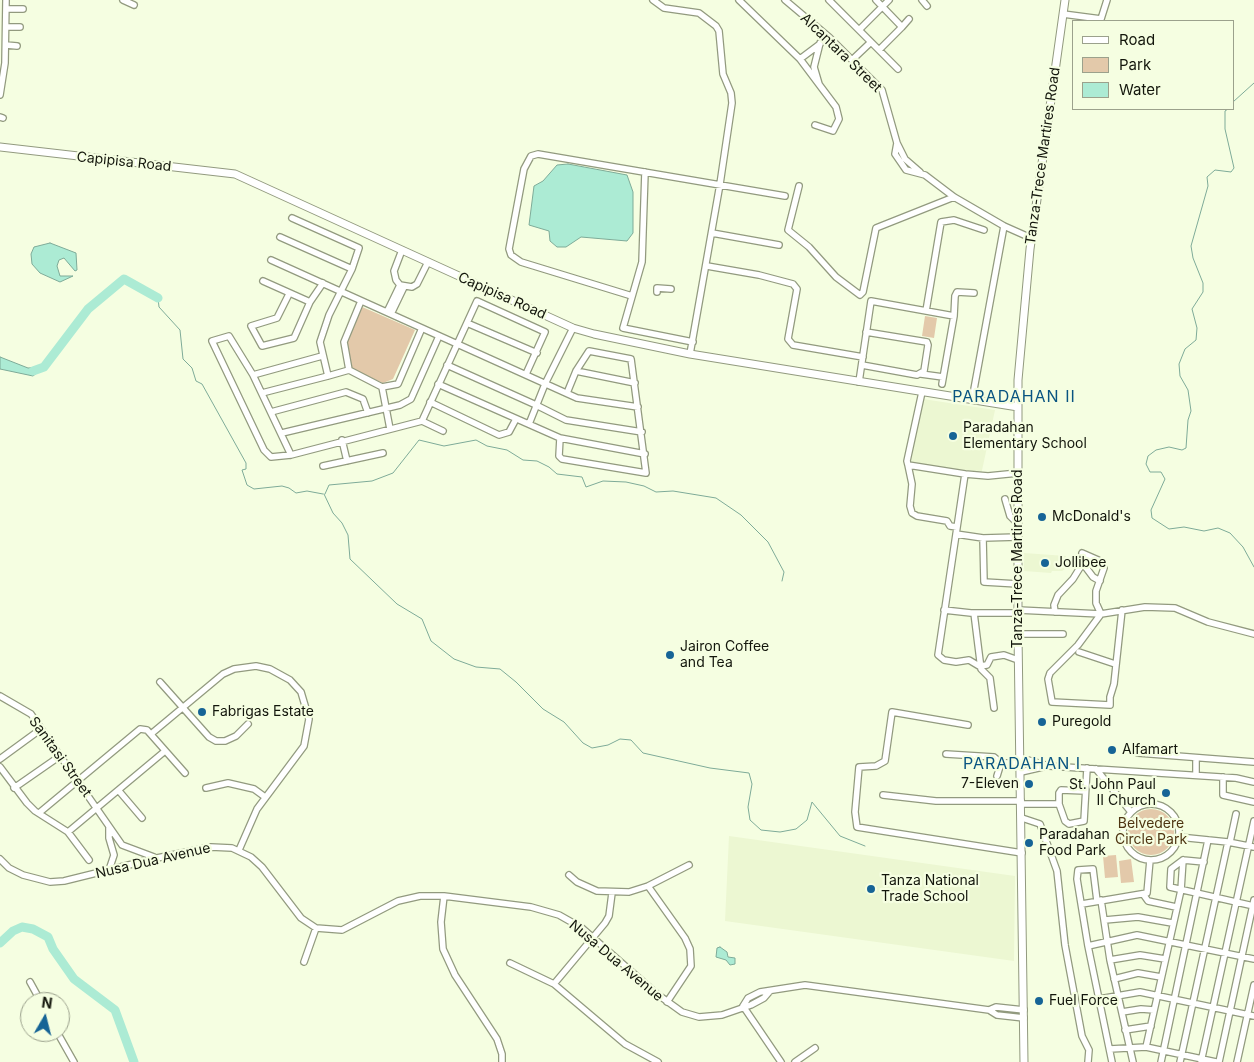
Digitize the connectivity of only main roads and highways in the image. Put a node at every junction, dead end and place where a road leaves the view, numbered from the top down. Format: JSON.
{"nodes":[{"id":1,"x":1065,"y":0,"type":"edge"},
{"id":2,"x":0,"y":147,"type":"edge"},
{"id":3,"x":1018,"y":407,"type":"junction"},
{"id":4,"x":1024,"y":1062,"type":"edge"}],
"edges":[{"from":1,"to":3,"type":"main road","name":"Tanza-Trece Martires Road"},
{"from":2,"to":3,"type":"main road","name":"Capipisa Road"},
{"from":3,"to":4,"type":"main road","name":"Tanza-Trece Martires Road"}]}
